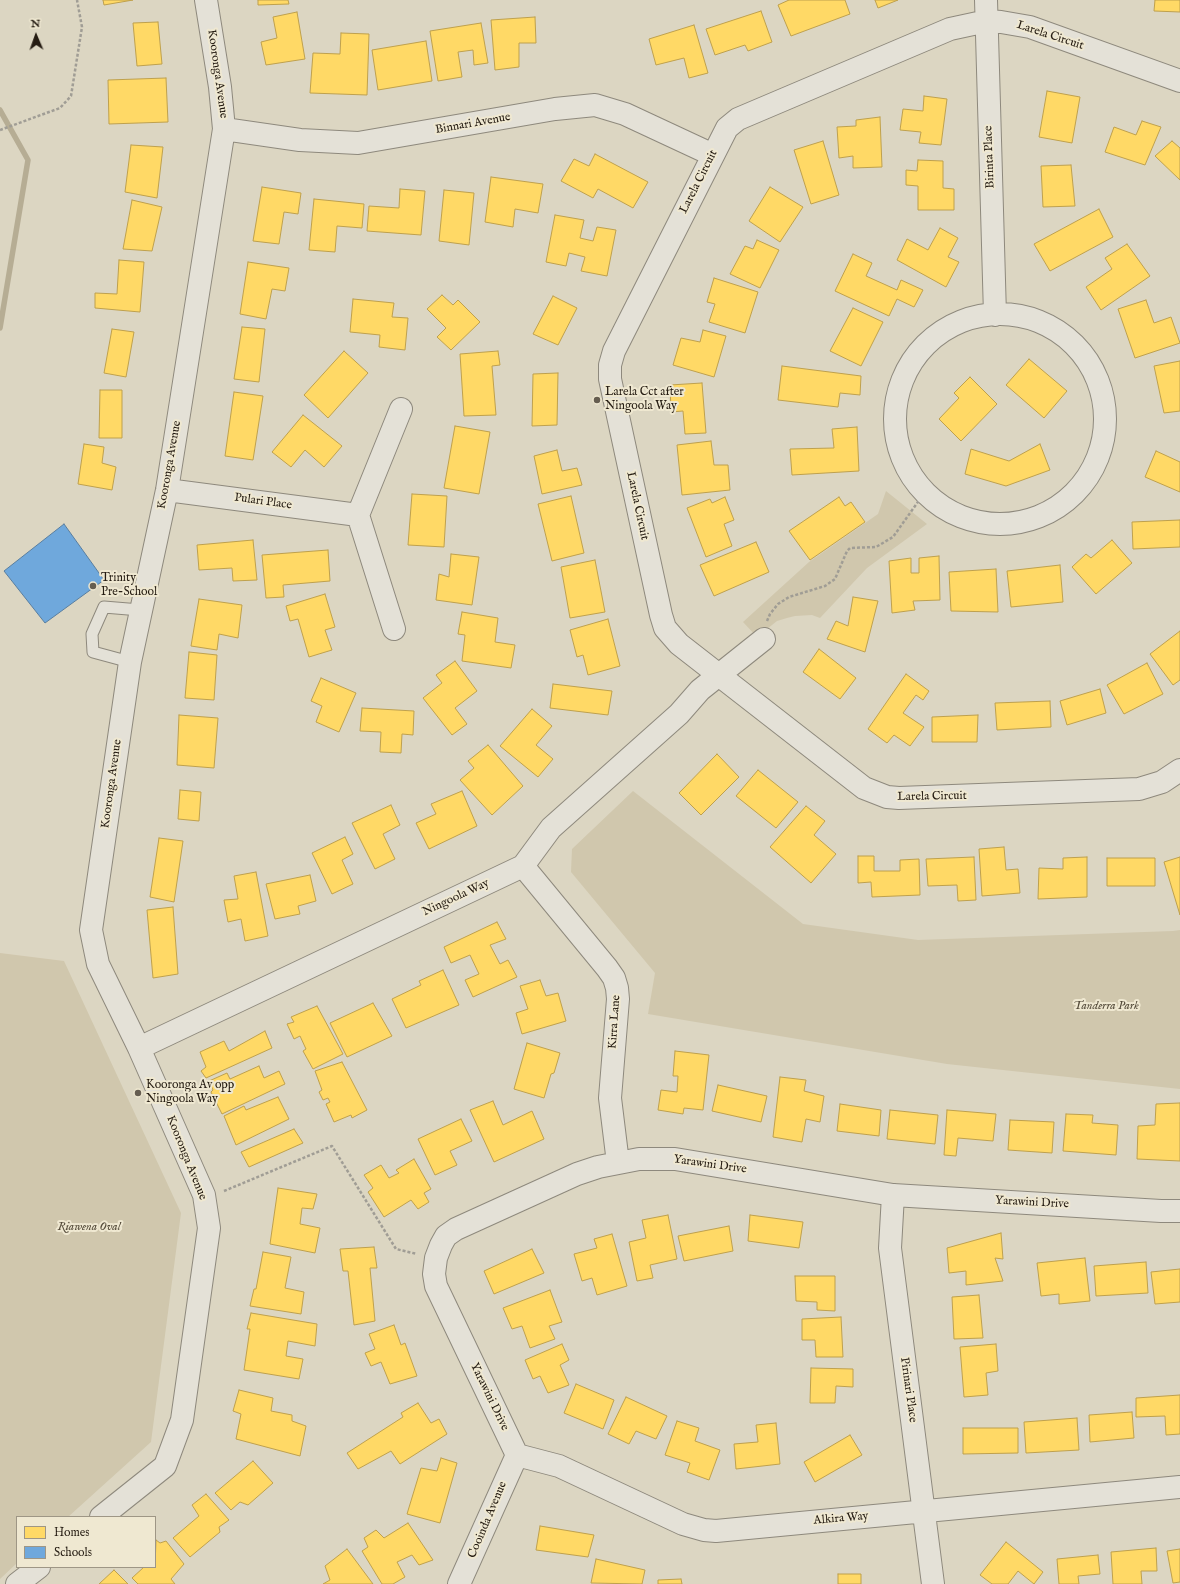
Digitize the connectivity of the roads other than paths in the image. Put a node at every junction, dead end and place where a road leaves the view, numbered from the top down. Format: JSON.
{"nodes":[{"id":1,"x":206,"y":0,"type":"edge"},
{"id":2,"x":986,"y":0,"type":"edge"},
{"id":3,"x":986,"y":21,"type":"junction"},
{"id":4,"x":1180,"y":82,"type":"edge"},
{"id":5,"x":224,"y":129,"type":"junction"},
{"id":6,"x":712,"y":155,"type":"junction"},
{"id":7,"x":995,"y":315,"type":"junction"},
{"id":8,"x":402,"y":409,"type":"dead end"},
{"id":9,"x":167,"y":490,"type":"junction"},
{"id":10,"x":358,"y":515,"type":"junction"},
{"id":11,"x":140,"y":610,"type":"junction"},
{"id":12,"x":394,"y":629,"type":"dead end"},
{"id":13,"x":764,"y":639,"type":"road end"},
{"id":14,"x":130,"y":662,"type":"junction"},
{"id":15,"x":720,"y":674,"type":"junction"},
{"id":16,"x":1180,"y":772,"type":"edge"},
{"id":17,"x":523,"y":866,"type":"junction"},
{"id":18,"x":139,"y":1048,"type":"junction"},
{"id":19,"x":618,"y":1163,"type":"junction"},
{"id":20,"x":893,"y":1195,"type":"junction"},
{"id":21,"x":1180,"y":1211,"type":"edge"},
{"id":22,"x":517,"y":1455,"type":"junction"},
{"id":23,"x":1180,"y":1487,"type":"edge"},
{"id":24,"x":924,"y":1511,"type":"junction"},
{"id":25,"x":102,"y":1516,"type":"edge"},
{"id":26,"x":38,"y":1568,"type":"edge"},
{"id":27,"x":18,"y":1584,"type":"edge"},
{"id":28,"x":459,"y":1584,"type":"edge"},
{"id":29,"x":933,"y":1584,"type":"edge"}],
"edges":[{"from":1,"to":5,"type":"street","name":"Kooronga Avenue"},
{"from":2,"to":3,"type":"street","name":"Birinta Place"},
{"from":3,"to":4,"type":"street","name":"Larela Circuit"},
{"from":3,"to":6,"type":"street","name":"Larela Circuit"},
{"from":3,"to":7,"type":"street","name":"Birinta Place"},
{"from":5,"to":6,"type":"street","name":"Binnari Avenue"},
{"from":5,"to":9,"type":"street","name":"Kooronga Avenue"},
{"from":6,"to":15,"type":"street","name":"Larela Circuit"},
{"from":7,"to":7,"type":"street"},
{"from":8,"to":10,"type":"street"},
{"from":9,"to":10,"type":"street","name":"Pulari Place"},
{"from":9,"to":11,"type":"street","name":"Kooronga Avenue"},
{"from":10,"to":12,"type":"street"},
{"from":11,"to":14,"type":"street","name":"Kooronga Avenue"},
{"from":11,"to":14,"type":"lane"},
{"from":13,"to":15,"type":"street"},
{"from":14,"to":18,"type":"street","name":"Kooronga Avenue"},
{"from":15,"to":16,"type":"street","name":"Larela Circuit"},
{"from":15,"to":17,"type":"street","name":"Ningoola Way"},
{"from":17,"to":18,"type":"street","name":"Ningoola Way"},
{"from":17,"to":19,"type":"street","name":"Kirra Lane"},
{"from":18,"to":25,"type":"street","name":"Kooronga Avenue"},
{"from":19,"to":20,"type":"street","name":"Yarawini Drive"},
{"from":19,"to":22,"type":"street","name":"Yarawini Drive"},
{"from":20,"to":21,"type":"street","name":"Yarawini Drive"},
{"from":20,"to":24,"type":"street","name":"Pirinari Place"},
{"from":22,"to":24,"type":"street","name":"Alkira Way"},
{"from":22,"to":28,"type":"street","name":"Cooinda Avenue"},
{"from":23,"to":24,"type":"street","name":"Alkira Way"},
{"from":24,"to":29,"type":"street","name":"Pirinari Place"},
{"from":26,"to":27,"type":"street"}]}
